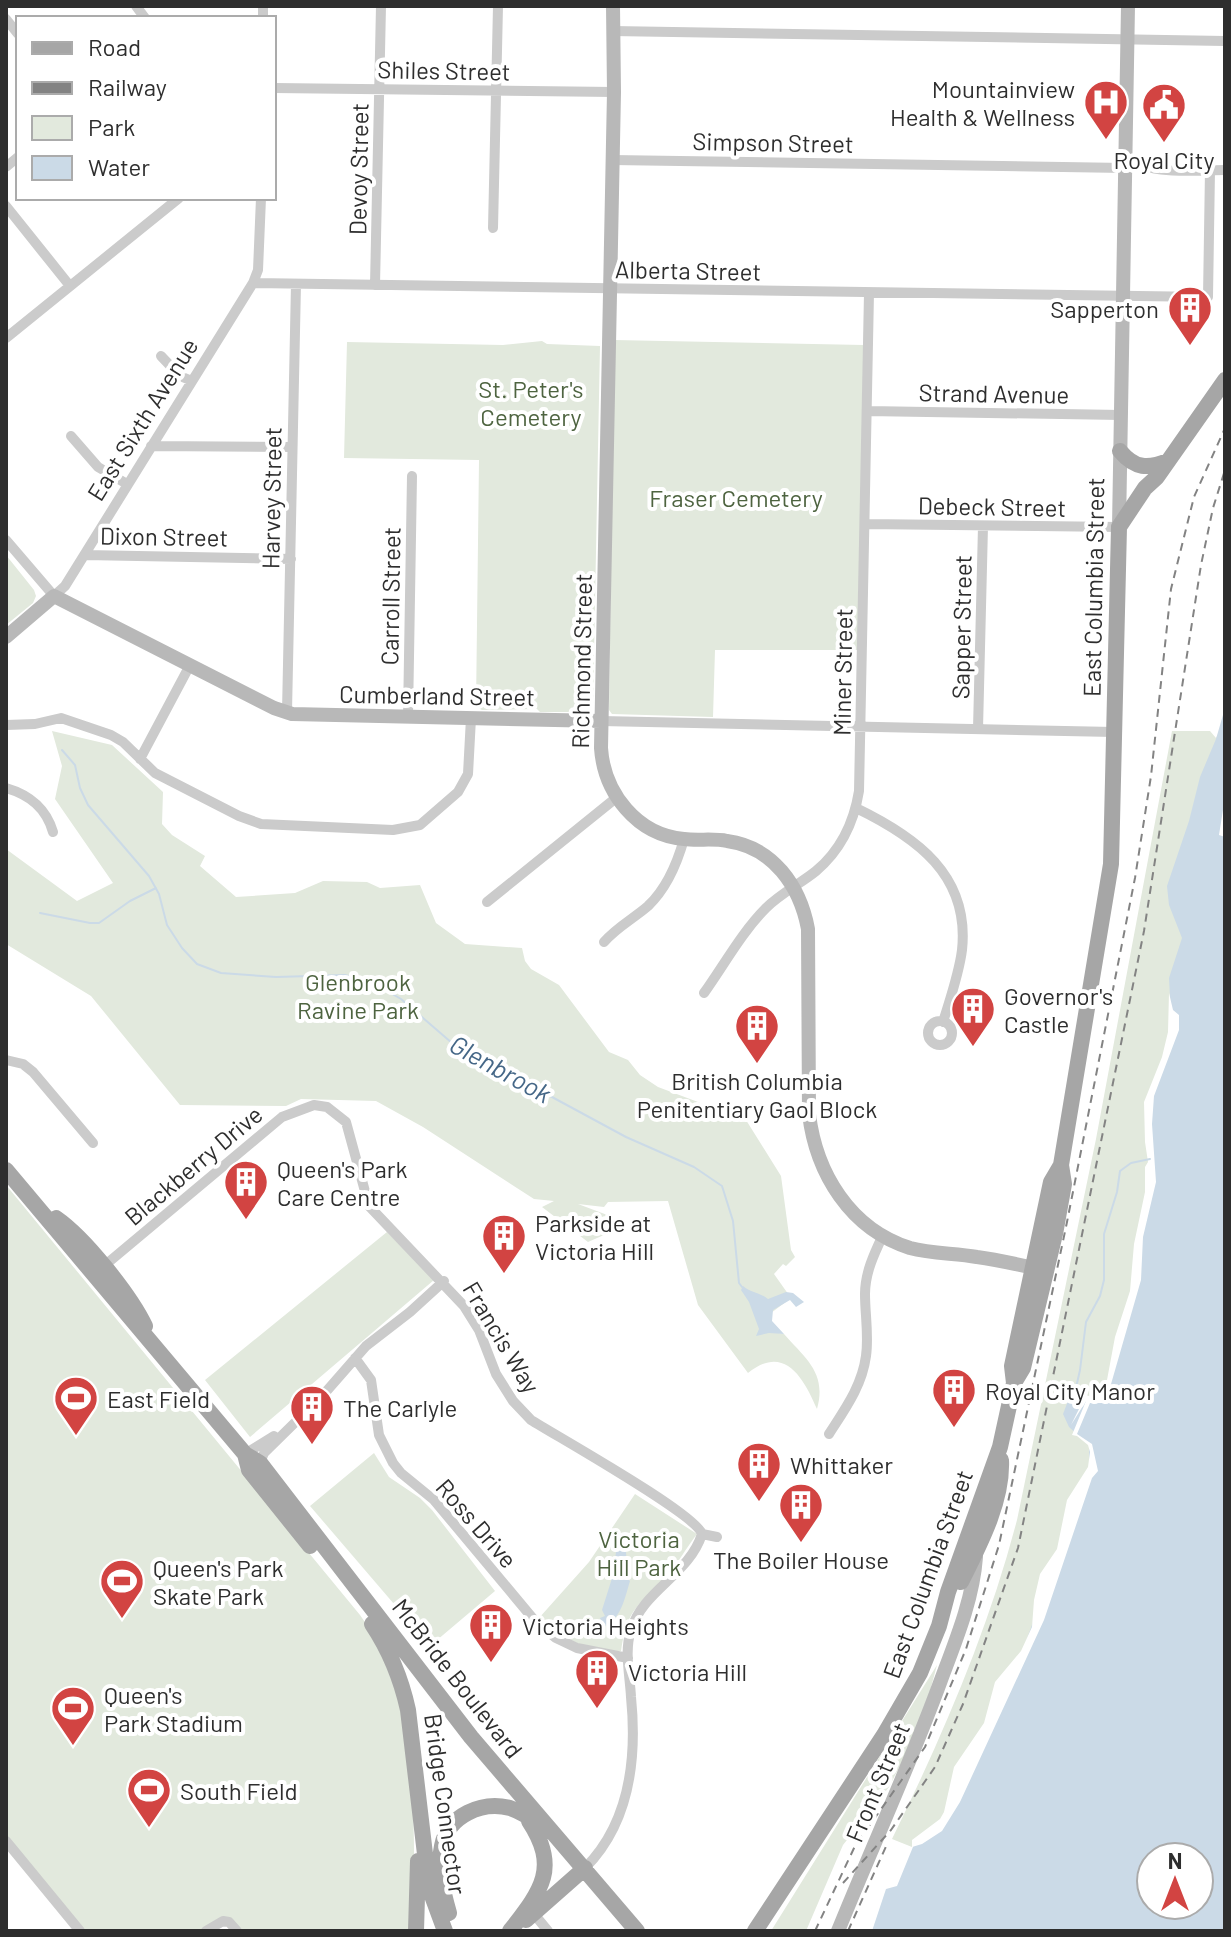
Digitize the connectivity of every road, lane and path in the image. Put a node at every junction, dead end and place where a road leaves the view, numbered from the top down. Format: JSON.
{"nodes":[{"id":1,"x":381,"y":6,"type":"edge"},
{"id":2,"x":498,"y":6,"type":"edge"},
{"id":3,"x":613,"y":6,"type":"edge"},
{"id":4,"x":1128,"y":6,"type":"edge"},
{"id":5,"x":612,"y":31,"type":"junction"},
{"id":6,"x":1127,"y":39,"type":"junction"},
{"id":7,"x":1225,"y":41,"type":"edge"},
{"id":8,"x":276,"y":88,"type":"edge"},
{"id":9,"x":380,"y":89,"type":"junction"},
{"id":10,"x":496,"y":91,"type":"junction"},
{"id":11,"x":614,"y":92,"type":"junction"},
{"id":12,"x":612,"y":160,"type":"junction"},
{"id":13,"x":1125,"y":160,"type":"junction"},
{"id":14,"x":1147,"y":168,"type":"junction"},
{"id":15,"x":1210,"y":170,"type":"junction"},
{"id":16,"x":1225,"y":170,"type":"edge"},
{"id":17,"x":1125,"y":187,"type":"junction"},
{"id":18,"x":177,"y":200,"type":"edge"},
{"id":19,"x":261,"y":200,"type":"edge"},
{"id":20,"x":6,"y":206,"type":"edge"},
{"id":21,"x":493,"y":228,"type":"dead end"},
{"id":22,"x":253,"y":283,"type":"junction"},
{"id":23,"x":296,"y":284,"type":"junction"},
{"id":24,"x":375,"y":285,"type":"junction"},
{"id":25,"x":70,"y":286,"type":"junction"},
{"id":26,"x":610,"y":288,"type":"junction"},
{"id":27,"x":869,"y":293,"type":"junction"},
{"id":28,"x":1123,"y":297,"type":"junction"},
{"id":29,"x":6,"y":338,"type":"edge"},
{"id":30,"x":161,"y":356,"type":"dead end"},
{"id":31,"x":1225,"y":380,"type":"edge"},
{"id":32,"x":192,"y":381,"type":"junction"},
{"id":33,"x":867,"y":411,"type":"junction"},
{"id":34,"x":1121,"y":415,"type":"junction"},
{"id":35,"x":71,"y":436,"type":"dead end"},
{"id":36,"x":151,"y":446,"type":"junction"},
{"id":37,"x":292,"y":447,"type":"junction"},
{"id":38,"x":1120,"y":451,"type":"junction"},
{"id":39,"x":1168,"y":461,"type":"junction"},
{"id":40,"x":412,"y":476,"type":"dead end"},
{"id":41,"x":1157,"y":477,"type":"junction"},
{"id":42,"x":127,"y":484,"type":"junction"},
{"id":43,"x":865,"y":524,"type":"junction"},
{"id":44,"x":983,"y":526,"type":"junction"},
{"id":45,"x":1119,"y":527,"type":"junction"},
{"id":46,"x":6,"y":540,"type":"edge"},
{"id":47,"x":1118,"y":550,"type":"junction"},
{"id":48,"x":85,"y":555,"type":"junction"},
{"id":49,"x":291,"y":559,"type":"junction"},
{"id":50,"x":54,"y":596,"type":"junction"},
{"id":51,"x":6,"y":637,"type":"edge"},
{"id":52,"x":190,"y":665,"type":"junction"},
{"id":53,"x":287,"y":712,"type":"junction"},
{"id":54,"x":408,"y":717,"type":"junction"},
{"id":55,"x":471,"y":718,"type":"junction"},
{"id":56,"x":601,"y":721,"type":"junction"},
{"id":57,"x":6,"y":725,"type":"edge"},
{"id":58,"x":861,"y":726,"type":"junction"},
{"id":59,"x":978,"y":729,"type":"junction"},
{"id":60,"x":1114,"y":732,"type":"junction"},
{"id":61,"x":140,"y":759,"type":"junction"},
{"id":62,"x":6,"y":788,"type":"edge"},
{"id":63,"x":616,"y":798,"type":"junction"},
{"id":64,"x":856,"y":808,"type":"junction"},
{"id":65,"x":53,"y":832,"type":"dead end"},
{"id":66,"x":684,"y":839,"type":"junction"},
{"id":67,"x":794,"y":887,"type":"junction"},
{"id":68,"x":487,"y":902,"type":"dead end"},
{"id":69,"x":604,"y":942,"type":"dead end"},
{"id":70,"x":704,"y":993,"type":"dead end"},
{"id":71,"x":943,"y":1022,"type":"dead end"},
{"id":72,"x":6,"y":1060,"type":"edge"},
{"id":73,"x":93,"y":1143,"type":"dead end"},
{"id":74,"x":9,"y":1172,"type":"edge"},
{"id":75,"x":31,"y":1200,"type":"junction"},
{"id":76,"x":381,"y":1221,"type":"joint"},
{"id":77,"x":883,"y":1235,"type":"junction"},
{"id":78,"x":104,"y":1266,"type":"junction"},
{"id":79,"x":1040,"y":1269,"type":"junction"},
{"id":80,"x":444,"y":1281,"type":"junction"},
{"id":81,"x":152,"y":1342,"type":"junction"},
{"id":82,"x":355,"y":1358,"type":"junction"},
{"id":83,"x":289,"y":1426,"type":"junction"},
{"id":84,"x":829,"y":1434,"type":"dead end"},
{"id":85,"x":245,"y":1454,"type":"junction"},
{"id":86,"x":997,"y":1455,"type":"junction"},
{"id":87,"x":260,"y":1463,"type":"junction"},
{"id":88,"x":988,"y":1522,"type":"junction"},
{"id":89,"x":702,"y":1534,"type":"junction"},
{"id":90,"x":717,"y":1537,"type":"dead end"},
{"id":91,"x":976,"y":1551,"type":"junction"},
{"id":92,"x":974,"y":1582,"type":"junction"},
{"id":93,"x":939,"y":1626,"type":"junction"},
{"id":94,"x":384,"y":1632,"type":"junction"},
{"id":95,"x":628,"y":1658,"type":"junction"},
{"id":96,"x":418,"y":1804,"type":"junction"},
{"id":97,"x":526,"y":1816,"type":"junction"},
{"id":98,"x":560,"y":1838,"type":"junction"},
{"id":99,"x":6,"y":1841,"type":"edge"},
{"id":100,"x":585,"y":1868,"type":"junction"},
{"id":101,"x":534,"y":1914,"type":"junction"},
{"id":102,"x":234,"y":1928,"type":"edge"},
{"id":103,"x":80,"y":1931,"type":"edge"},
{"id":104,"x":206,"y":1931,"type":"edge"},
{"id":105,"x":416,"y":1931,"type":"edge"},
{"id":106,"x":445,"y":1931,"type":"edge"},
{"id":107,"x":454,"y":1931,"type":"edge"},
{"id":108,"x":510,"y":1931,"type":"edge"},
{"id":109,"x":548,"y":1931,"type":"edge"},
{"id":110,"x":637,"y":1931,"type":"edge"},
{"id":111,"x":755,"y":1931,"type":"edge"},
{"id":112,"x":838,"y":1931,"type":"edge"}],
"edges":[{"from":1,"to":9,"type":"street","name":"Devoy Street"},
{"from":2,"to":10,"type":"street"},
{"from":3,"to":5,"type":"street","name":"Richmond Street"},
{"from":4,"to":6,"type":"street","name":"East Columbia Street"},
{"from":5,"to":6,"type":"street"},
{"from":5,"to":11,"type":"street","name":"Richmond Street"},
{"from":6,"to":7,"type":"street"},
{"from":6,"to":13,"type":"street","name":"East Columbia Street"},
{"from":8,"to":9,"type":"street","name":"Shiles Street"},
{"from":9,"to":10,"type":"street","name":"Shiles Street"},
{"from":9,"to":24,"type":"street","name":"Devoy Street"},
{"from":10,"to":11,"type":"street","name":"Shiles Street"},
{"from":10,"to":21,"type":"street"},
{"from":11,"to":12,"type":"street","name":"Richmond Street"},
{"from":12,"to":13,"type":"street","name":"Simpson Street"},
{"from":12,"to":26,"type":"street","name":"Richmond Street"},
{"from":13,"to":14,"type":"street"},
{"from":13,"to":17,"type":"street","name":"East Columbia Street"},
{"from":14,"to":15,"type":"street"},
{"from":14,"to":17,"type":"street"},
{"from":15,"to":16,"type":"street"},
{"from":15,"to":28,"type":"street","name":"Alberta Street"},
{"from":17,"to":28,"type":"street","name":"East Columbia Street"},
{"from":18,"to":25,"type":"street"},
{"from":19,"to":22,"type":"street","name":"East Sixth Avenue"},
{"from":20,"to":25,"type":"street"},
{"from":22,"to":23,"type":"street","name":"Alberta Street"},
{"from":22,"to":32,"type":"street","name":"East Sixth Avenue"},
{"from":23,"to":24,"type":"street","name":"Alberta Street"},
{"from":23,"to":37,"type":"street","name":"Harvey Street"},
{"from":24,"to":26,"type":"street","name":"Alberta Street"},
{"from":25,"to":29,"type":"street"},
{"from":26,"to":27,"type":"street","name":"Alberta Street"},
{"from":26,"to":56,"type":"street","name":"Richmond Street"},
{"from":27,"to":28,"type":"street","name":"Alberta Street"},
{"from":27,"to":33,"type":"street","name":"Miner Street"},
{"from":28,"to":34,"type":"street","name":"East Columbia Street"},
{"from":30,"to":32,"type":"street"},
{"from":31,"to":39,"type":"main road"},
{"from":32,"to":36,"type":"street","name":"East Sixth Avenue"},
{"from":33,"to":34,"type":"street","name":"Strand Avenue"},
{"from":33,"to":43,"type":"street","name":"Miner Street"},
{"from":34,"to":38,"type":"street","name":"East Columbia Street"},
{"from":35,"to":42,"type":"street"},
{"from":36,"to":37,"type":"street"},
{"from":36,"to":42,"type":"street","name":"East Sixth Avenue"},
{"from":37,"to":49,"type":"street","name":"Harvey Street"},
{"from":38,"to":39,"type":"main road"},
{"from":38,"to":45,"type":"street","name":"East Columbia Street"},
{"from":39,"to":41,"type":"main road"},
{"from":40,"to":54,"type":"street","name":"Carroll Street"},
{"from":41,"to":45,"type":"main road"},
{"from":41,"to":47,"type":"main road"},
{"from":42,"to":48,"type":"street","name":"East Sixth Avenue"},
{"from":43,"to":44,"type":"street","name":"Debeck Street"},
{"from":43,"to":58,"type":"street","name":"Miner Street"},
{"from":44,"to":45,"type":"street","name":"Debeck Street"},
{"from":44,"to":59,"type":"street","name":"Sapper Street"},
{"from":45,"to":47,"type":"main road","name":"East Columbia Street"},
{"from":46,"to":50,"type":"street","name":"Cumberland Street"},
{"from":47,"to":60,"type":"main road","name":"East Columbia Street"},
{"from":48,"to":49,"type":"street","name":"Dixon Street"},
{"from":48,"to":50,"type":"street","name":"East Sixth Avenue"},
{"from":49,"to":53,"type":"street","name":"Harvey Street"},
{"from":50,"to":51,"type":"street","name":"East Sixth Avenue"},
{"from":50,"to":52,"type":"street","name":"Cumberland Street"},
{"from":52,"to":53,"type":"street","name":"Cumberland Street"},
{"from":52,"to":61,"type":"street"},
{"from":53,"to":54,"type":"street","name":"Cumberland Street"},
{"from":54,"to":55,"type":"street","name":"Cumberland Street"},
{"from":55,"to":56,"type":"street","name":"Cumberland Street"},
{"from":55,"to":61,"type":"street"},
{"from":56,"to":58,"type":"street","name":"Cumberland Street"},
{"from":56,"to":63,"type":"street","name":"Richmond Street"},
{"from":57,"to":61,"type":"street"},
{"from":58,"to":59,"type":"street","name":"Cumberland Street"},
{"from":58,"to":64,"type":"street","name":"Miner Street"},
{"from":59,"to":60,"type":"street","name":"Cumberland Street"},
{"from":60,"to":79,"type":"main road","name":"East Columbia Street"},
{"from":62,"to":65,"type":"street"},
{"from":63,"to":66,"type":"street","name":"Richmond Street"},
{"from":63,"to":68,"type":"street"},
{"from":64,"to":67,"type":"street","name":"Miner Street"},
{"from":64,"to":71,"type":"street"},
{"from":66,"to":67,"type":"street","name":"Richmond Street"},
{"from":66,"to":69,"type":"street"},
{"from":67,"to":70,"type":"street","name":"Miner Street"},
{"from":67,"to":77,"type":"street","name":"Richmond Street"},
{"from":72,"to":73,"type":"street"},
{"from":74,"to":75,"type":"main road","name":"McBride Boulevard"},
{"from":75,"to":78,"type":"main road"},
{"from":75,"to":81,"type":"main road","name":"McBride Boulevard"},
{"from":76,"to":78,"type":"street","name":"Blackberry Drive"},
{"from":76,"to":80,"type":"street","name":"Francis Way"},
{"from":77,"to":79,"type":"street","name":"Richmond Street"},
{"from":77,"to":84,"type":"street"},
{"from":78,"to":81,"type":"main road"},
{"from":79,"to":86,"type":"main road","name":"East Columbia Street"},
{"from":80,"to":82,"type":"street"},
{"from":80,"to":89,"type":"street","name":"Francis Way"},
{"from":81,"to":85,"type":"main road","name":"McBride Boulevard"},
{"from":82,"to":83,"type":"street"},
{"from":82,"to":95,"type":"street","name":"Ross Drive"},
{"from":83,"to":85,"type":"street"},
{"from":83,"to":87,"type":"street"},
{"from":85,"to":87,"type":"main road","name":"McBride Boulevard"},
{"from":85,"to":94,"type":"main road","name":"McBride Boulevard"},
{"from":86,"to":88,"type":"main road"},
{"from":86,"to":91,"type":"street","name":"Front Street"},
{"from":86,"to":93,"type":"main road","name":"East Columbia Street"},
{"from":87,"to":94,"type":"main road","name":"McBride Boulevard"},
{"from":88,"to":91,"type":"main road"},
{"from":88,"to":92,"type":"street"},
{"from":89,"to":90,"type":"street","name":"Francis Way"},
{"from":89,"to":95,"type":"street"},
{"from":91,"to":92,"type":"street","name":"Front Street"},
{"from":91,"to":93,"type":"main road"},
{"from":92,"to":112,"type":"street","name":"Front Street"},
{"from":93,"to":111,"type":"main road","name":"East Columbia Street"},
{"from":94,"to":96,"type":"main road","name":"Bridge Connector"},
{"from":94,"to":98,"type":"main road","name":"McBride Boulevard"},
{"from":94,"to":107,"type":"main road","name":"Bridge Connector"},
{"from":95,"to":100,"type":"street"},
{"from":96,"to":105,"type":"main road"},
{"from":96,"to":106,"type":"main road","name":"Bridge Connector"},
{"from":97,"to":98,"type":"main road"},
{"from":97,"to":107,"type":"main road"},
{"from":97,"to":108,"type":"main road"},
{"from":98,"to":100,"type":"main road","name":"McBride Boulevard"},
{"from":99,"to":103,"type":"street"},
{"from":100,"to":101,"type":"main road"},
{"from":100,"to":110,"type":"main road","name":"McBride Boulevard"},
{"from":101,"to":108,"type":"main road"},
{"from":101,"to":109,"type":"street"},
{"from":102,"to":104,"type":"street"}]}
